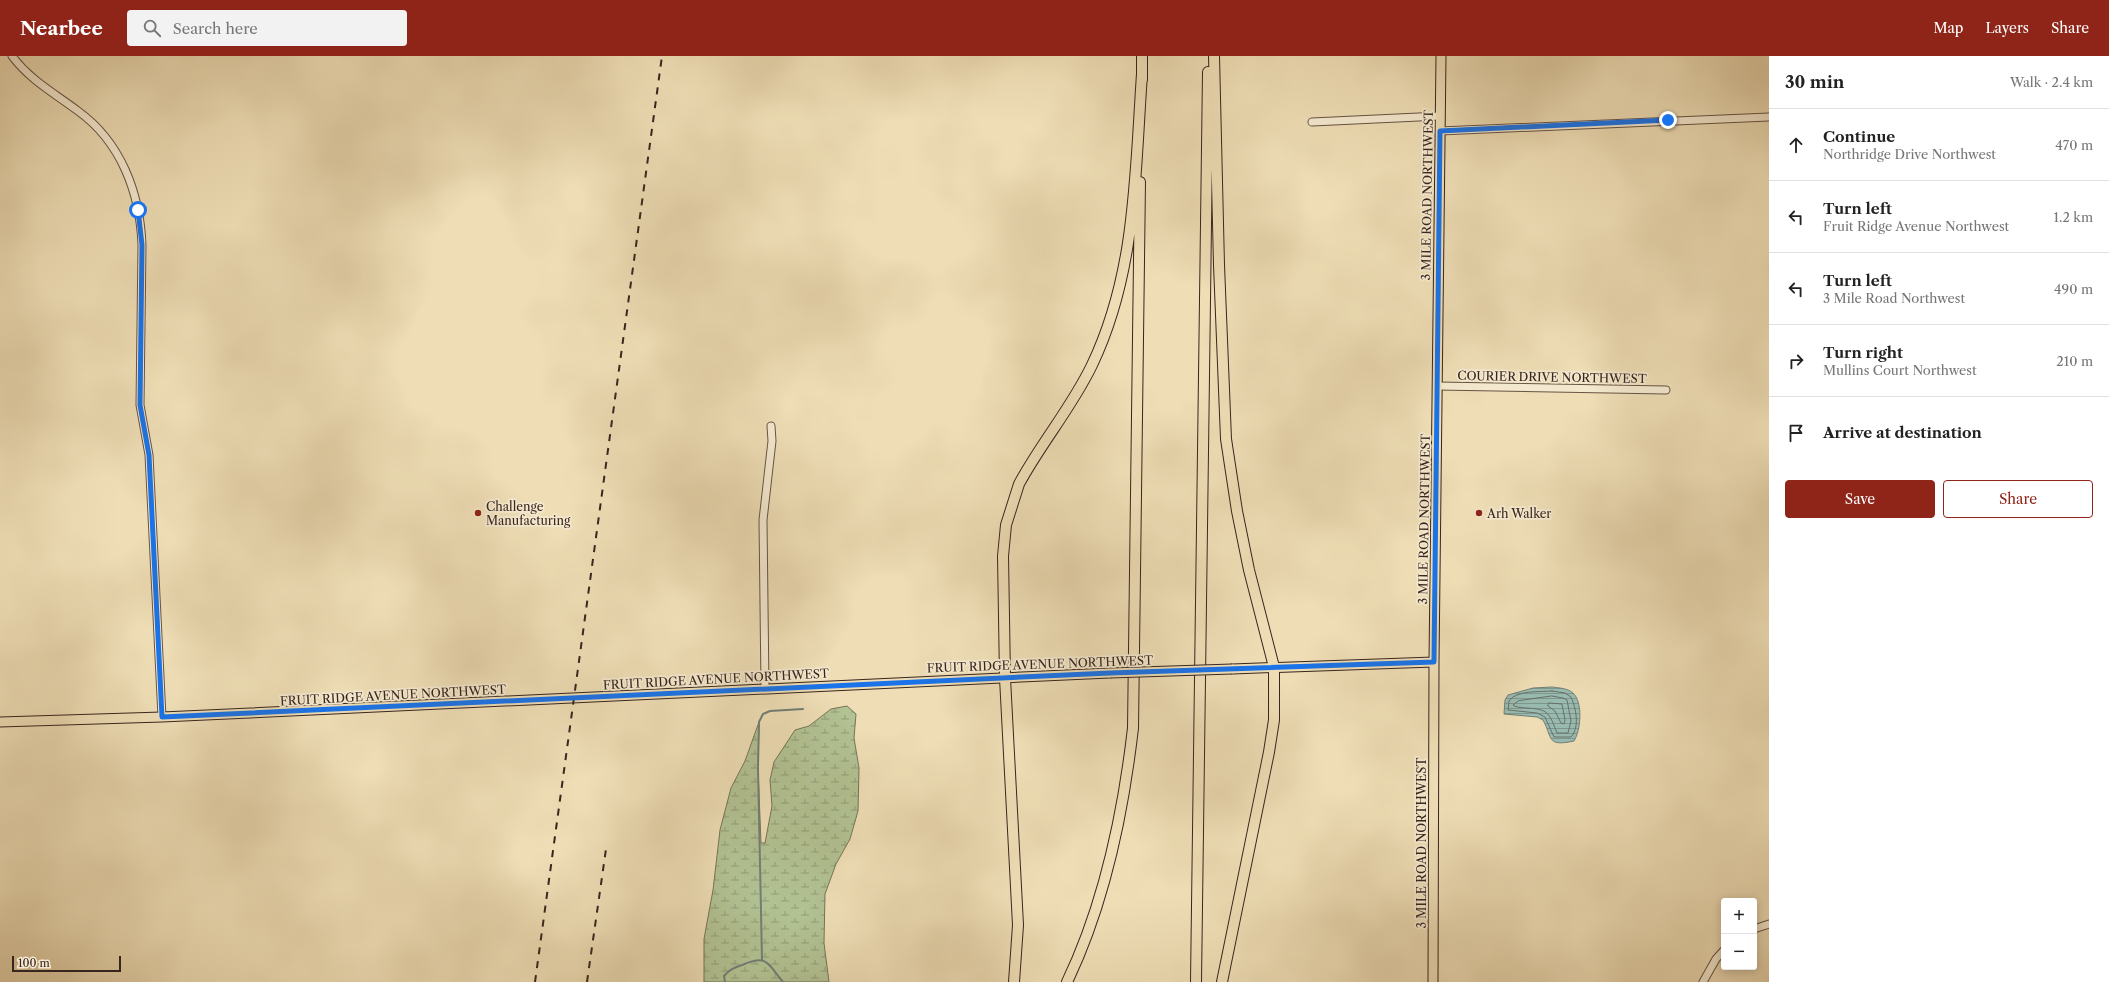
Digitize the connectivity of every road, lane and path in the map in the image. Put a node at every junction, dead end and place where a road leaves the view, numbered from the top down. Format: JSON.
{"nodes":[{"id":1,"x":12,"y":56,"type":"edge"},
{"id":2,"x":1142,"y":56,"type":"edge"},
{"id":3,"x":1208,"y":56,"type":"edge"},
{"id":4,"x":1214,"y":56,"type":"edge"},
{"id":5,"x":1441,"y":56,"type":"edge"},
{"id":6,"x":1142,"y":74,"type":"junction"},
{"id":7,"x":1440,"y":116,"type":"junction"},
{"id":8,"x":1769,"y":117,"type":"edge"},
{"id":9,"x":1312,"y":122,"type":"dead end"},
{"id":10,"x":1440,"y":131,"type":"junction"},
{"id":11,"x":1437,"y":386,"type":"junction"},
{"id":12,"x":1666,"y":390,"type":"dead end"},
{"id":13,"x":771,"y":426,"type":"dead end"},
{"id":14,"x":1434,"y":662,"type":"junction"},
{"id":15,"x":1274,"y":667,"type":"junction"},
{"id":16,"x":1005,"y":678,"type":"junction"},
{"id":17,"x":765,"y":689,"type":"junction"},
{"id":18,"x":162,"y":717,"type":"junction"},
{"id":19,"x":0,"y":722,"type":"edge"},
{"id":20,"x":1769,"y":924,"type":"edge"},
{"id":21,"x":1757,"y":928,"type":"edge"},
{"id":22,"x":1721,"y":953,"type":"edge"},
{"id":23,"x":1014,"y":982,"type":"edge"},
{"id":24,"x":1067,"y":982,"type":"edge"},
{"id":25,"x":1196,"y":982,"type":"edge"},
{"id":26,"x":1222,"y":982,"type":"edge"},
{"id":27,"x":1433,"y":982,"type":"edge"},
{"id":28,"x":1703,"y":982,"type":"edge"}],
"edges":[{"from":1,"to":18,"type":"street"},
{"from":2,"to":6,"type":"highway"},
{"from":3,"to":25,"type":"highway"},
{"from":4,"to":15,"type":"highway"},
{"from":5,"to":7,"type":"main road","name":"3 MILE ROAD NORTHWEST"},
{"from":6,"to":16,"type":"highway"},
{"from":6,"to":24,"type":"highway"},
{"from":7,"to":9,"type":"street"},
{"from":7,"to":10,"type":"main road","name":"3 MILE ROAD NORTHWEST"},
{"from":8,"to":10,"type":"street"},
{"from":10,"to":11,"type":"main road","name":"3 MILE ROAD NORTHWEST"},
{"from":11,"to":12,"type":"street","name":"COURIER DRIVE NORTHWEST"},
{"from":11,"to":14,"type":"main road","name":"3 MILE ROAD NORTHWEST"},
{"from":13,"to":17,"type":"street"},
{"from":14,"to":15,"type":"main road","name":"FRUIT RIDGE AVENUE NORTHWEST"},
{"from":14,"to":27,"type":"main road","name":"3 MILE ROAD NORTHWEST"},
{"from":15,"to":16,"type":"main road","name":"FRUIT RIDGE AVENUE NORTHWEST","bridge":true},
{"from":15,"to":26,"type":"highway"},
{"from":16,"to":17,"type":"main road","name":"FRUIT RIDGE AVENUE NORTHWEST"},
{"from":16,"to":23,"type":"highway"},
{"from":17,"to":18,"type":"main road","name":"FRUIT RIDGE AVENUE NORTHWEST"},
{"from":18,"to":19,"type":"main road","name":"FRUIT RIDGE AVENUE NORTHWEST"},
{"from":20,"to":21,"type":"street"},
{"from":22,"to":28,"type":"street"}]}
